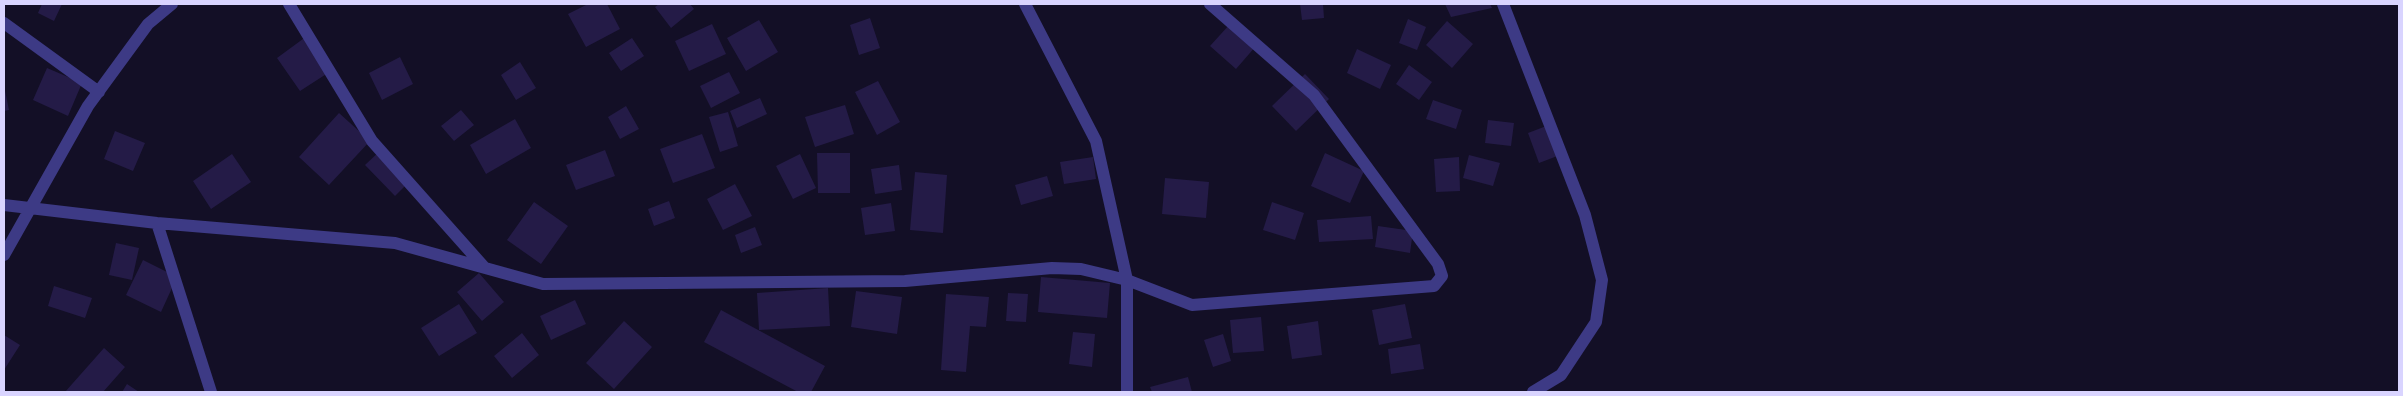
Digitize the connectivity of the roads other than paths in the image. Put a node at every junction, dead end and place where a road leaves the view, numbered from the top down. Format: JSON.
{"nodes":[{"id":1,"x":172,"y":4,"type":"edge"},
{"id":2,"x":289,"y":4,"type":"edge"},
{"id":3,"x":1026,"y":4,"type":"edge"},
{"id":4,"x":1210,"y":4,"type":"edge"},
{"id":5,"x":1503,"y":4,"type":"edge"},
{"id":6,"x":4,"y":23,"type":"edge"},
{"id":7,"x":99,"y":92,"type":"junction"},
{"id":8,"x":4,"y":205,"type":"edge"},
{"id":9,"x":30,"y":207,"type":"junction"},
{"id":10,"x":157,"y":223,"type":"junction"},
{"id":11,"x":4,"y":255,"type":"edge"},
{"id":12,"x":484,"y":267,"type":"junction"},
{"id":13,"x":1127,"y":280,"type":"junction"},
{"id":14,"x":211,"y":392,"type":"edge"},
{"id":15,"x":1127,"y":392,"type":"edge"},
{"id":16,"x":1533,"y":392,"type":"edge"}],
"edges":[{"from":1,"to":7,"type":"street"},
{"from":2,"to":12,"type":"street"},
{"from":3,"to":13,"type":"street"},
{"from":4,"to":13,"type":"street"},
{"from":5,"to":16,"type":"street"},
{"from":6,"to":7,"type":"street"},
{"from":7,"to":9,"type":"street"},
{"from":8,"to":9,"type":"street"},
{"from":9,"to":10,"type":"street"},
{"from":9,"to":11,"type":"street"},
{"from":10,"to":12,"type":"street"},
{"from":10,"to":14,"type":"street"},
{"from":12,"to":13,"type":"street"},
{"from":13,"to":15,"type":"street"}]}
